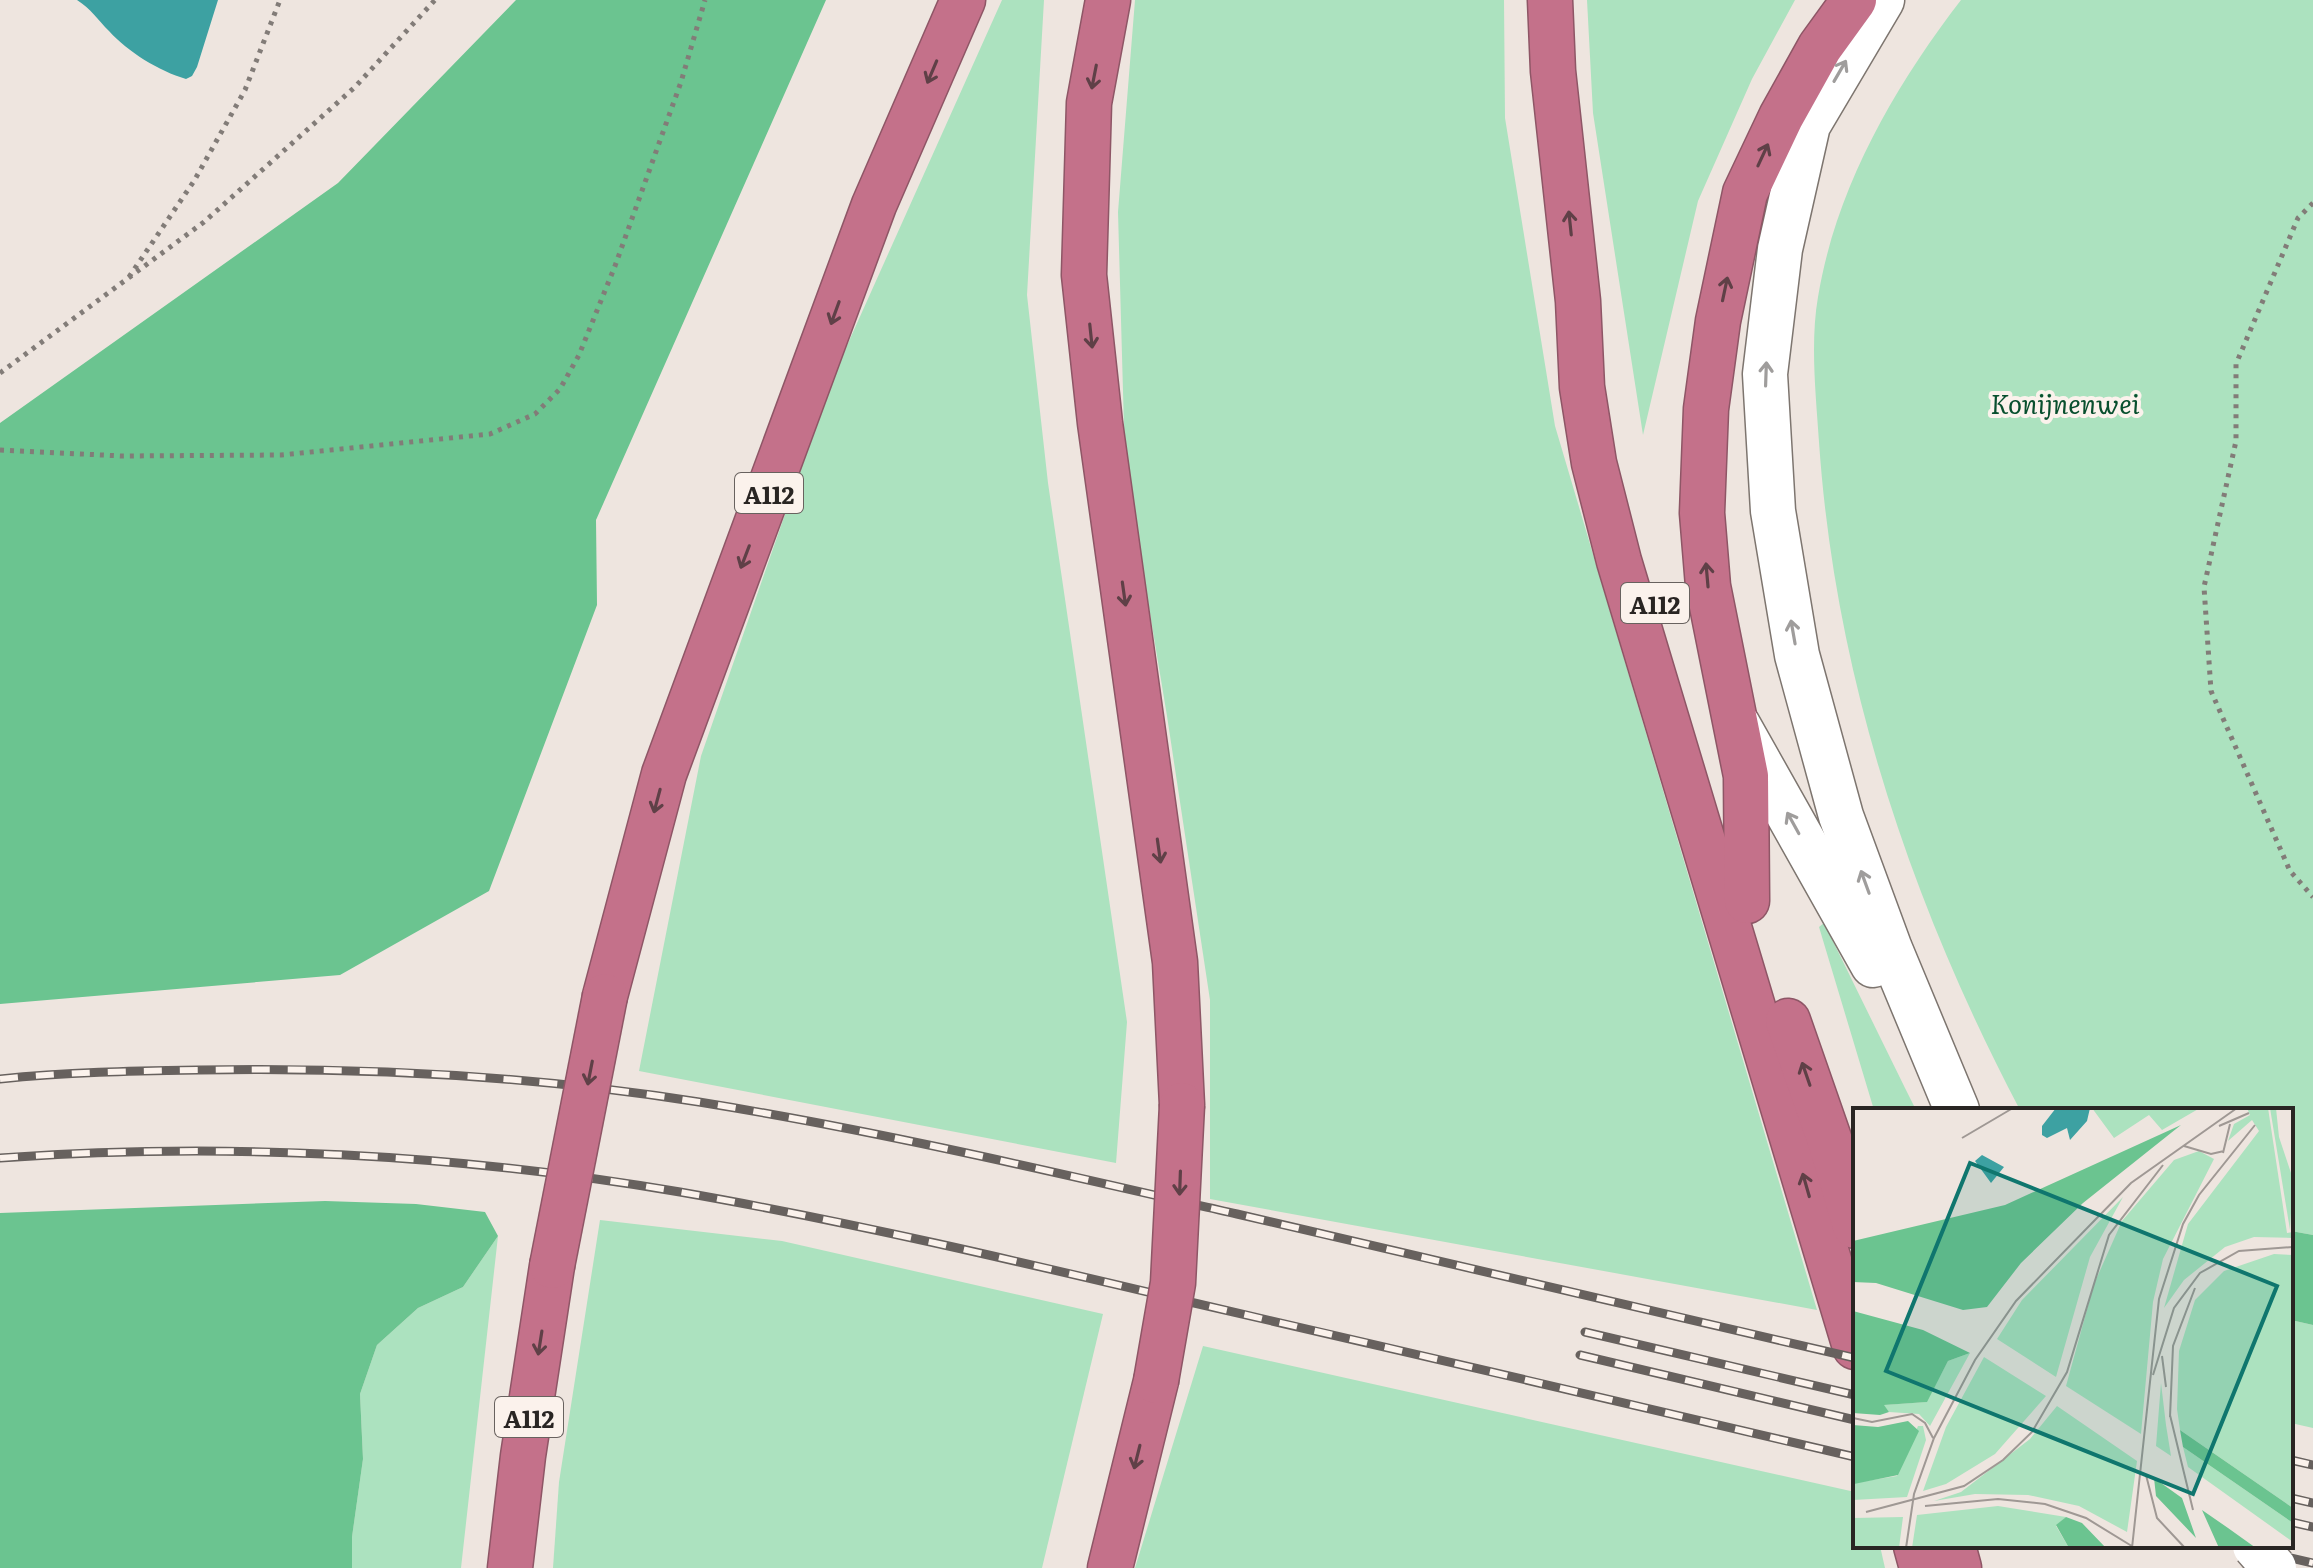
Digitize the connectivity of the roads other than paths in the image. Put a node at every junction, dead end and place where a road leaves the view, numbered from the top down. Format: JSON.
{"nodes":[{"id":1,"x":963,"y":0,"type":"edge"},
{"id":2,"x":1108,"y":0,"type":"edge"},
{"id":3,"x":1550,"y":0,"type":"edge"},
{"id":4,"x":1854,"y":0,"type":"edge"},
{"id":5,"x":1882,"y":0,"type":"edge"},
{"id":6,"x":1578,"y":301,"type":"junction"},
{"id":7,"x":1737,"y":724,"type":"junction"},
{"id":8,"x":1747,"y":901,"type":"junction"},
{"id":9,"x":1955,"y":1108,"type":"edge"},
{"id":10,"x":1955,"y":1108,"type":"edge"},
{"id":11,"x":1853,"y":1219,"type":"edge"},
{"id":12,"x":1853,"y":1341,"type":"edge"},
{"id":13,"x":2257,"y":1548,"type":"edge"},
{"id":14,"x":510,"y":1568,"type":"edge"},
{"id":15,"x":1110,"y":1568,"type":"edge"},
{"id":16,"x":2274,"y":1568,"type":"edge"}],
"edges":[{"from":1,"to":14,"type":"highway","number":"A112","one_way":true,"bridge":true},
{"from":2,"to":15,"type":"highway","one_way":true,"bridge":true},
{"from":6,"to":3,"type":"highway","number":"A112","one_way":true},
{"from":7,"to":4,"type":"highway","one_way":true},
{"from":10,"to":5,"type":"lane","one_way":true},
{"from":6,"to":8,"type":"highway","number":"A112"},
{"from":12,"to":6,"type":"highway","one_way":true},
{"from":7,"to":8,"type":"highway"},
{"from":9,"to":7,"type":"lane","one_way":true},
{"from":11,"to":8,"type":"highway","number":"A112","one_way":true},
{"from":13,"to":16,"type":"lane","bridge":true}]}
